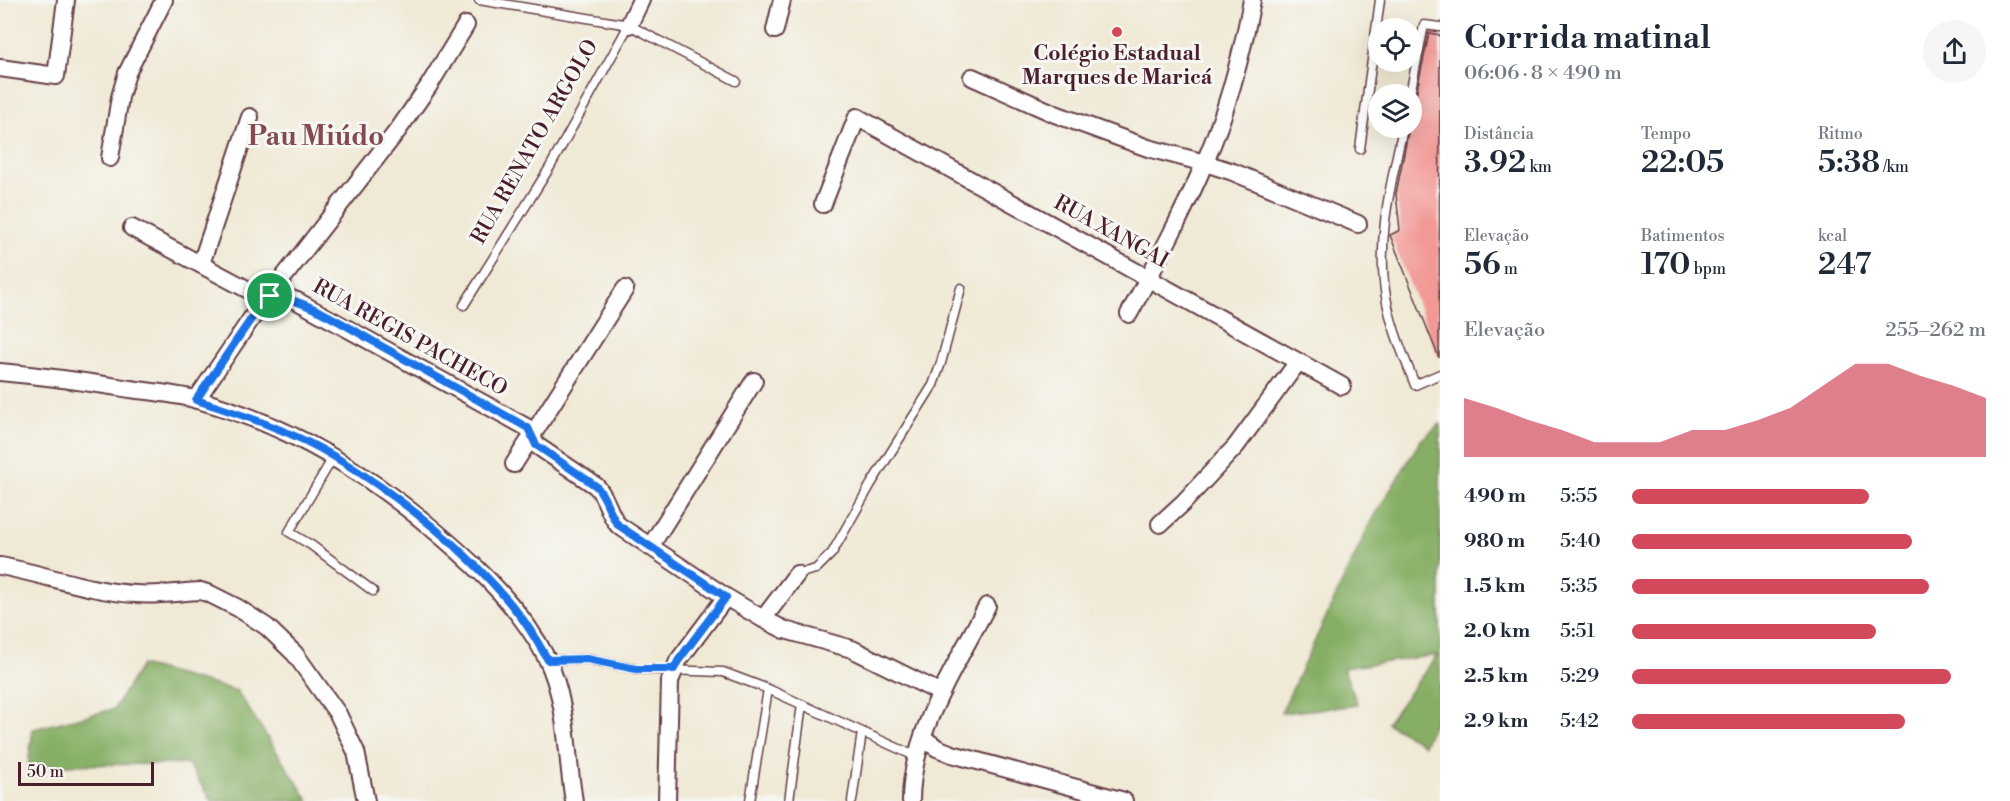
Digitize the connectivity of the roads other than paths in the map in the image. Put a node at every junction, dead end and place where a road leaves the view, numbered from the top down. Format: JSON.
{"nodes":[{"id":1,"x":66,"y":0,"type":"edge"},
{"id":2,"x":164,"y":0,"type":"edge"},
{"id":3,"x":479,"y":0,"type":"edge"},
{"id":4,"x":641,"y":0,"type":"edge"},
{"id":5,"x":782,"y":0,"type":"edge"},
{"id":6,"x":1252,"y":0,"type":"edge"},
{"id":7,"x":1380,"y":0,"type":"edge"},
{"id":8,"x":466,"y":25,"type":"dead end"},
{"id":9,"x":629,"y":26,"type":"junction"},
{"id":10,"x":1440,"y":27,"type":"edge"},
{"id":11,"x":775,"y":30,"type":"dead end"},
{"id":12,"x":0,"y":68,"type":"edge"},
{"id":13,"x":972,"y":77,"type":"dead end"},
{"id":14,"x":736,"y":81,"type":"dead end"},
{"id":15,"x":1412,"y":84,"type":"edge"},
{"id":16,"x":250,"y":117,"type":"dead end"},
{"id":17,"x":1401,"y":138,"type":"edge"},
{"id":18,"x":1360,"y":149,"type":"dead end"},
{"id":19,"x":110,"y":158,"type":"dead end"},
{"id":20,"x":1205,"y":163,"type":"junction"},
{"id":21,"x":823,"y":204,"type":"dead end"},
{"id":22,"x":1358,"y":224,"type":"dead end"},
{"id":23,"x":132,"y":228,"type":"dead end"},
{"id":24,"x":201,"y":264,"type":"junction"},
{"id":25,"x":1148,"y":278,"type":"junction"},
{"id":26,"x":961,"y":288,"type":"dead end"},
{"id":27,"x":626,"y":289,"type":"dead end"},
{"id":28,"x":270,"y":296,"type":"junction"},
{"id":29,"x":464,"y":305,"type":"dead end"},
{"id":30,"x":1130,"y":314,"type":"dead end"},
{"id":31,"x":1298,"y":362,"type":"junction"},
{"id":32,"x":0,"y":372,"type":"edge"},
{"id":33,"x":1440,"y":374,"type":"edge"},
{"id":34,"x":754,"y":381,"type":"dead end"},
{"id":35,"x":1342,"y":386,"type":"dead end"},
{"id":36,"x":196,"y":400,"type":"junction"},
{"id":37,"x":532,"y":436,"type":"junction"},
{"id":38,"x":334,"y":456,"type":"junction"},
{"id":39,"x":514,"y":464,"type":"dead end"},
{"id":40,"x":1160,"y":524,"type":"dead end"},
{"id":41,"x":650,"y":547,"type":"junction"},
{"id":42,"x":0,"y":566,"type":"edge"},
{"id":43,"x":797,"y":574,"type":"joint"},
{"id":44,"x":373,"y":591,"type":"dead end"},
{"id":45,"x":726,"y":597,"type":"junction"},
{"id":46,"x":987,"y":606,"type":"dead end"},
{"id":47,"x":763,"y":619,"type":"junction"},
{"id":48,"x":548,"y":660,"type":"junction"},
{"id":49,"x":674,"y":669,"type":"junction"},
{"id":50,"x":768,"y":689,"type":"junction"},
{"id":51,"x":941,"y":693,"type":"junction"},
{"id":52,"x":802,"y":704,"type":"junction"},
{"id":53,"x":862,"y":732,"type":"junction"},
{"id":54,"x":923,"y":738,"type":"junction"},
{"id":55,"x":917,"y":757,"type":"junction"},
{"id":56,"x":366,"y":801,"type":"edge"},
{"id":57,"x":574,"y":801,"type":"edge"},
{"id":58,"x":667,"y":801,"type":"edge"},
{"id":59,"x":750,"y":801,"type":"edge"},
{"id":60,"x":789,"y":801,"type":"edge"},
{"id":61,"x":852,"y":801,"type":"edge"},
{"id":62,"x":911,"y":801,"type":"edge"},
{"id":63,"x":1124,"y":801,"type":"edge"}],
"edges":[{"from":1,"to":12,"type":"street"},
{"from":2,"to":19,"type":"street"},
{"from":3,"to":9,"type":"lane"},
{"from":4,"to":9,"type":"street","name":"RUA RENATO ARGOLO"},
{"from":5,"to":11,"type":"street"},
{"from":6,"to":20,"type":"street"},
{"from":7,"to":18,"type":"lane"},
{"from":8,"to":28,"type":"street"},
{"from":9,"to":14,"type":"lane"},
{"from":9,"to":29,"type":"lane","name":"RUA RENATO ARGOLO"},
{"from":10,"to":15,"type":"lane"},
{"from":13,"to":20,"type":"street"},
{"from":16,"to":24,"type":"street"},
{"from":17,"to":33,"type":"lane"},
{"from":20,"to":22,"type":"street"},
{"from":20,"to":25,"type":"street"},
{"from":21,"to":25,"type":"street","name":"RUA XANGAI"},
{"from":23,"to":24,"type":"street","name":"RUA REGIS PACHECO"},
{"from":24,"to":28,"type":"street","name":"RUA REGIS PACHECO"},
{"from":25,"to":30,"type":"street"},
{"from":25,"to":31,"type":"street","name":"RUA XANGAI"},
{"from":26,"to":43,"type":"lane"},
{"from":27,"to":37,"type":"street"},
{"from":28,"to":36,"type":"street"},
{"from":28,"to":37,"type":"street","name":"RUA REGIS PACHECO"},
{"from":31,"to":35,"type":"street","name":"RUA XANGAI"},
{"from":31,"to":40,"type":"street"},
{"from":32,"to":36,"type":"street"},
{"from":34,"to":41,"type":"street"},
{"from":36,"to":38,"type":"street"},
{"from":37,"to":39,"type":"street"},
{"from":37,"to":41,"type":"street","name":"RUA REGIS PACHECO"},
{"from":38,"to":44,"type":"lane"},
{"from":38,"to":48,"type":"street"},
{"from":41,"to":45,"type":"street","name":"RUA REGIS PACHECO"},
{"from":42,"to":56,"type":"street"},
{"from":43,"to":47,"type":"street"},
{"from":45,"to":47,"type":"street","name":"RUA REGIS PACHECO"},
{"from":45,"to":49,"type":"street"},
{"from":46,"to":51,"type":"street"},
{"from":47,"to":51,"type":"street","name":"RUA REGIS PACHECO"},
{"from":48,"to":49,"type":"lane"},
{"from":48,"to":57,"type":"street"},
{"from":49,"to":50,"type":"lane"},
{"from":49,"to":58,"type":"street"},
{"from":50,"to":52,"type":"lane"},
{"from":50,"to":59,"type":"lane"},
{"from":51,"to":54,"type":"street"},
{"from":52,"to":53,"type":"lane"},
{"from":52,"to":60,"type":"lane"},
{"from":53,"to":55,"type":"lane"},
{"from":53,"to":61,"type":"lane"},
{"from":54,"to":55,"type":"street"},
{"from":54,"to":63,"type":"street"},
{"from":55,"to":62,"type":"street"}]}
